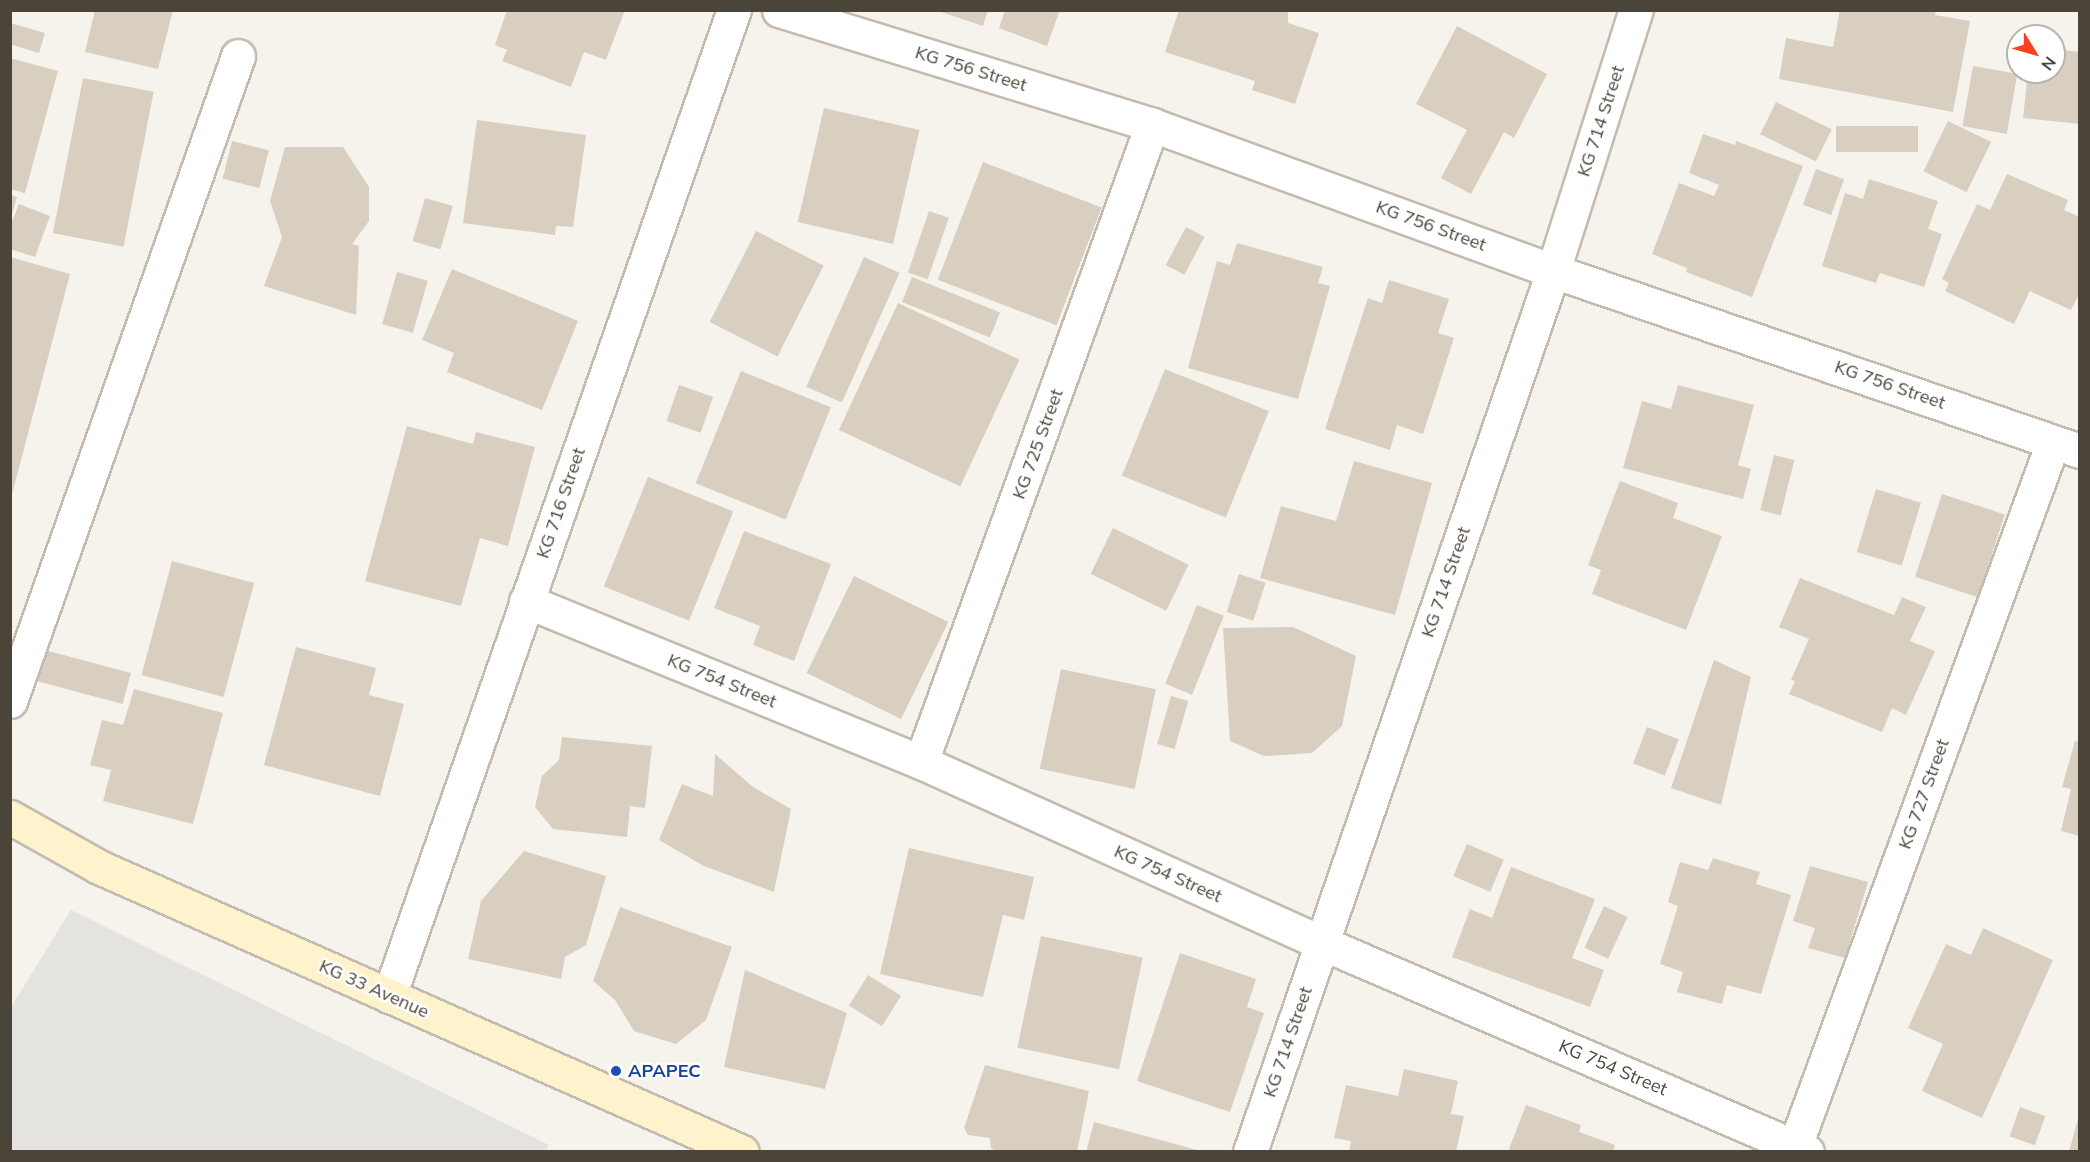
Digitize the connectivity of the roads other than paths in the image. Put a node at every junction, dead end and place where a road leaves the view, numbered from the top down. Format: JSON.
{"nodes":[{"id":1,"x":734,"y":10,"type":"edge"},
{"id":2,"x":779,"y":10,"type":"edge"},
{"id":3,"x":1636,"y":10,"type":"edge"},
{"id":4,"x":238,"y":56,"type":"dead end"},
{"id":5,"x":1152,"y":125,"type":"junction"},
{"id":6,"x":1553,"y":271,"type":"junction"},
{"id":7,"x":2066,"y":446,"type":"edge"},
{"id":8,"x":526,"y":601,"type":"junction"},
{"id":9,"x":10,"y":701,"type":"edge"},
{"id":10,"x":921,"y":762,"type":"junction"},
{"id":11,"x":10,"y":817,"type":"edge"},
{"id":12,"x":1322,"y":943,"type":"junction"},
{"id":13,"x":389,"y":996,"type":"junction"},
{"id":14,"x":1801,"y":1149,"type":"edge"},
{"id":15,"x":742,"y":1152,"type":"edge"},
{"id":16,"x":1250,"y":1152,"type":"edge"}],
"edges":[{"from":1,"to":8,"type":"street","name":"KG 716 Street"},
{"from":2,"to":5,"type":"street","name":"KG 756 Street"},
{"from":3,"to":6,"type":"street","name":"KG 714 Street"},
{"from":4,"to":9,"type":"street"},
{"from":5,"to":6,"type":"street","name":"KG 756 Street"},
{"from":5,"to":10,"type":"street","name":"KG 725 Street"},
{"from":6,"to":7,"type":"street","name":"KG 756 Street"},
{"from":6,"to":12,"type":"street","name":"KG 714 Street"},
{"from":7,"to":14,"type":"street","name":"KG 727 Street"},
{"from":8,"to":10,"type":"street","name":"KG 754 Street"},
{"from":8,"to":13,"type":"street","name":"KG 716 Street"},
{"from":10,"to":12,"type":"street","name":"KG 754 Street"},
{"from":11,"to":13,"type":"main road","name":"KG 33 Avenue"},
{"from":12,"to":14,"type":"street","name":"KG 754 Street"},
{"from":12,"to":16,"type":"street","name":"KG 714 Street"},
{"from":13,"to":15,"type":"main road","name":"KG 33 Avenue"}]}
